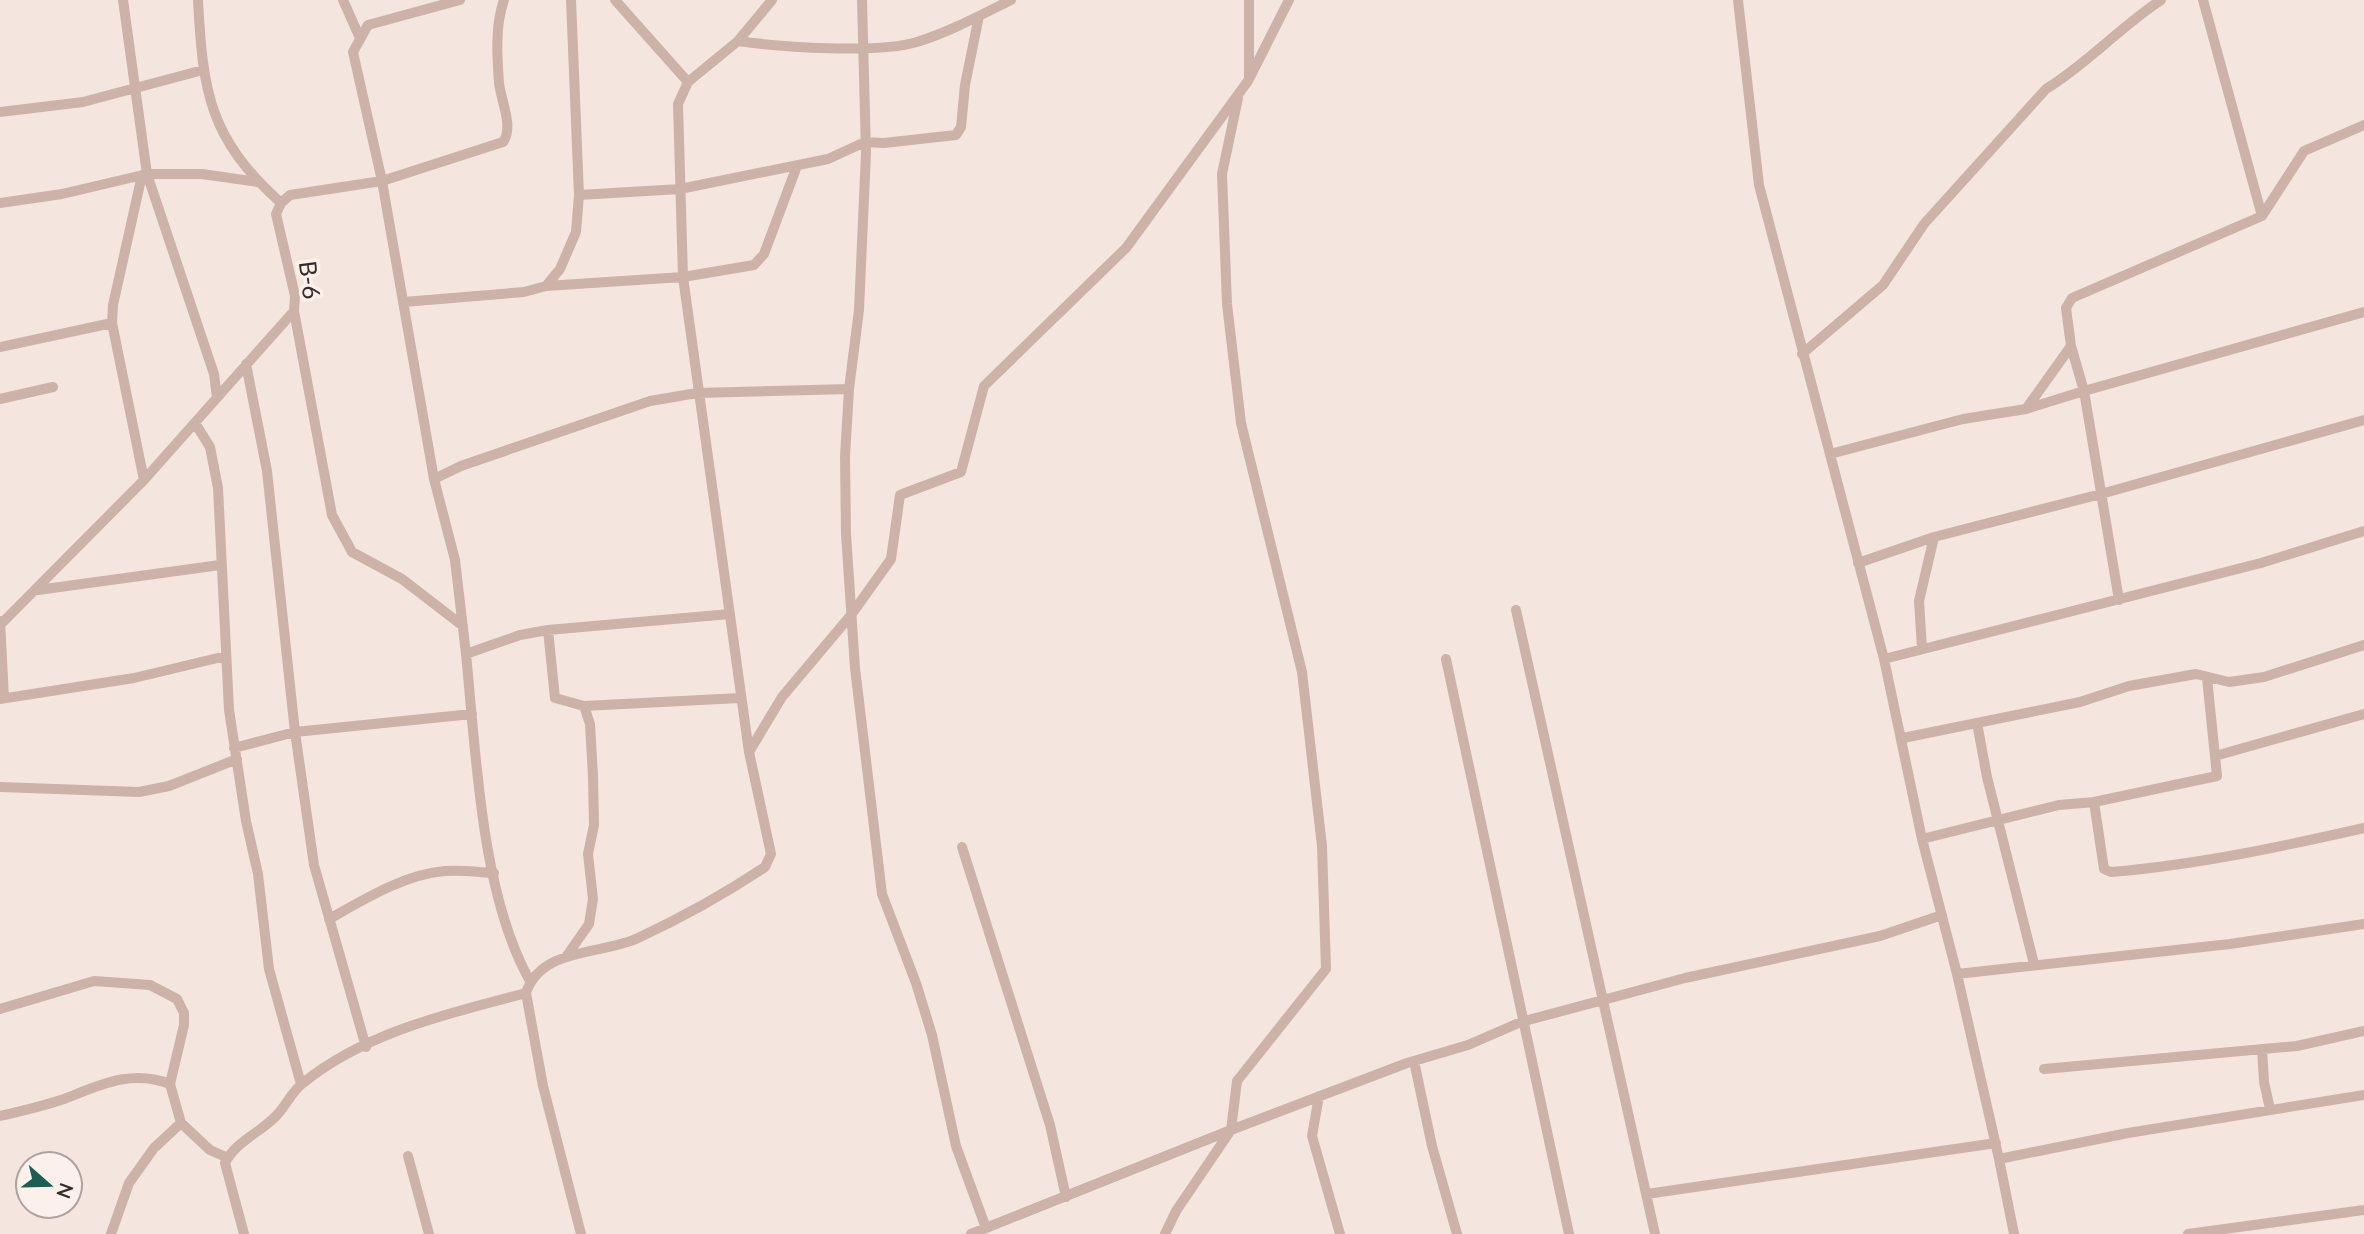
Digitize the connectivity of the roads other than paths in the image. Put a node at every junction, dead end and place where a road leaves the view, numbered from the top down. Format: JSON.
{"nodes":[{"id":1,"x":123,"y":0,"type":"edge"},
{"id":2,"x":198,"y":0,"type":"edge"},
{"id":3,"x":343,"y":0,"type":"edge"},
{"id":4,"x":460,"y":0,"type":"edge"},
{"id":5,"x":504,"y":0,"type":"edge"},
{"id":6,"x":571,"y":0,"type":"edge"},
{"id":7,"x":615,"y":0,"type":"edge"},
{"id":8,"x":772,"y":0,"type":"edge"},
{"id":9,"x":862,"y":0,"type":"edge"},
{"id":10,"x":1011,"y":0,"type":"edge"},
{"id":11,"x":1249,"y":0,"type":"edge"},
{"id":12,"x":1289,"y":0,"type":"edge"},
{"id":13,"x":1738,"y":0,"type":"edge"},
{"id":14,"x":2161,"y":0,"type":"edge"},
{"id":15,"x":2203,"y":0,"type":"edge"},
{"id":16,"x":979,"y":16,"type":"junction"},
{"id":17,"x":359,"y":36,"type":"junction"},
{"id":18,"x":738,"y":41,"type":"junction"},
{"id":19,"x":864,"y":47,"type":"junction"},
{"id":20,"x":203,"y":70,"type":"junction"},
{"id":21,"x":1248,"y":81,"type":"junction"},
{"id":22,"x":688,"y":82,"type":"junction"},
{"id":23,"x":134,"y":88,"type":"junction"},
{"id":24,"x":1239,"y":93,"type":"junction"},
{"id":25,"x":0,"y":112,"type":"edge"},
{"id":26,"x":2364,"y":125,"type":"edge"},
{"id":27,"x":865,"y":142,"type":"junction"},
{"id":28,"x":797,"y":166,"type":"junction"},
{"id":29,"x":144,"y":175,"type":"junction"},
{"id":30,"x":382,"y":181,"type":"junction"},
{"id":31,"x":258,"y":182,"type":"junction"},
{"id":32,"x":680,"y":189,"type":"junction"},
{"id":33,"x":579,"y":195,"type":"junction"},
{"id":34,"x":0,"y":203,"type":"edge"},
{"id":35,"x":281,"y":203,"type":"junction"},
{"id":36,"x":2262,"y":216,"type":"junction"},
{"id":37,"x":682,"y":277,"type":"junction"},
{"id":38,"x":546,"y":286,"type":"junction"},
{"id":39,"x":404,"y":302,"type":"junction"},
{"id":40,"x":294,"y":311,"type":"junction"},
{"id":41,"x":2364,"y":312,"type":"edge"},
{"id":42,"x":112,"y":323,"type":"junction"},
{"id":43,"x":0,"y":346,"type":"edge"},
{"id":44,"x":2071,"y":346,"type":"junction"},
{"id":45,"x":1802,"y":354,"type":"junction"},
{"id":46,"x":246,"y":365,"type":"junction"},
{"id":47,"x":53,"y":387,"type":"dead end"},
{"id":48,"x":849,"y":389,"type":"junction"},
{"id":49,"x":2084,"y":391,"type":"junction"},
{"id":50,"x":697,"y":393,"type":"junction"},
{"id":51,"x":217,"y":398,"type":"junction"},
{"id":52,"x":0,"y":399,"type":"edge"},
{"id":53,"x":2026,"y":409,"type":"junction"},
{"id":54,"x":2364,"y":420,"type":"edge"},
{"id":55,"x":195,"y":422,"type":"junction"},
{"id":56,"x":1830,"y":454,"type":"junction"},
{"id":57,"x":434,"y":479,"type":"junction"},
{"id":58,"x":144,"y":480,"type":"junction"},
{"id":59,"x":2101,"y":494,"type":"junction"},
{"id":60,"x":2364,"y":531,"type":"edge"},
{"id":61,"x":1934,"y":537,"type":"junction"},
{"id":62,"x":1858,"y":563,"type":"junction"},
{"id":63,"x":220,"y":565,"type":"junction"},
{"id":64,"x":38,"y":590,"type":"junction"},
{"id":65,"x":2119,"y":600,"type":"junction"},
{"id":66,"x":1516,"y":610,"type":"dead end"},
{"id":67,"x":730,"y":614,"type":"junction"},
{"id":68,"x":851,"y":615,"type":"junction"},
{"id":69,"x":0,"y":619,"type":"edge"},
{"id":70,"x":0,"y":625,"type":"edge"},
{"id":71,"x":463,"y":626,"type":"junction"},
{"id":72,"x":548,"y":630,"type":"junction"},
{"id":73,"x":2364,"y":645,"type":"edge"},
{"id":74,"x":1922,"y":648,"type":"junction"},
{"id":75,"x":466,"y":654,"type":"junction"},
{"id":76,"x":226,"y":656,"type":"junction"},
{"id":77,"x":1446,"y":659,"type":"dead end"},
{"id":78,"x":1884,"y":659,"type":"junction"},
{"id":79,"x":2207,"y":678,"type":"junction"},
{"id":80,"x":740,"y":698,"type":"junction"},
{"id":81,"x":2,"y":699,"type":"edge"},
{"id":82,"x":584,"y":706,"type":"junction"},
{"id":83,"x":472,"y":714,"type":"junction"},
{"id":84,"x":2364,"y":715,"type":"edge"},
{"id":85,"x":1978,"y":723,"type":"junction"},
{"id":86,"x":295,"y":732,"type":"junction"},
{"id":87,"x":1903,"y":738,"type":"junction"},
{"id":88,"x":749,"y":752,"type":"junction"},
{"id":89,"x":235,"y":754,"type":"junction"},
{"id":90,"x":2216,"y":756,"type":"junction"},
{"id":91,"x":0,"y":787,"type":"edge"},
{"id":92,"x":2094,"y":802,"type":"junction"},
{"id":93,"x":2000,"y":820,"type":"junction"},
{"id":94,"x":2364,"y":828,"type":"edge"},
{"id":95,"x":1922,"y":839,"type":"junction"},
{"id":96,"x":962,"y":847,"type":"dead end"},
{"id":97,"x":494,"y":873,"type":"junction"},
{"id":98,"x":1942,"y":915,"type":"junction"},
{"id":99,"x":329,"y":919,"type":"junction"},
{"id":100,"x":2364,"y":924,"type":"edge"},
{"id":101,"x":566,"y":957,"type":"junction"},
{"id":102,"x":2034,"y":964,"type":"junction"},
{"id":103,"x":1957,"y":974,"type":"junction"},
{"id":104,"x":530,"y":981,"type":"junction"},
{"id":105,"x":526,"y":993,"type":"junction"},
{"id":106,"x":1603,"y":999,"type":"junction"},
{"id":107,"x":0,"y":1009,"type":"edge"},
{"id":108,"x":1521,"y":1022,"type":"junction"},
{"id":109,"x":2364,"y":1031,"type":"edge"},
{"id":110,"x":366,"y":1046,"type":"junction"},
{"id":111,"x":2262,"y":1049,"type":"junction"},
{"id":112,"x":1414,"y":1061,"type":"junction"},
{"id":113,"x":2043,"y":1069,"type":"dead end"},
{"id":114,"x":170,"y":1084,"type":"junction"},
{"id":115,"x":301,"y":1084,"type":"junction"},
{"id":116,"x":2364,"y":1095,"type":"edge"},
{"id":117,"x":1319,"y":1096,"type":"junction"},
{"id":118,"x":2270,"y":1108,"type":"junction"},
{"id":119,"x":0,"y":1116,"type":"edge"},
{"id":120,"x":181,"y":1123,"type":"junction"},
{"id":121,"x":1231,"y":1129,"type":"junction"},
{"id":122,"x":1996,"y":1143,"type":"junction"},
{"id":123,"x":408,"y":1156,"type":"dead end"},
{"id":124,"x":228,"y":1158,"type":"junction"},
{"id":125,"x":1999,"y":1159,"type":"junction"},
{"id":126,"x":1647,"y":1194,"type":"junction"},
{"id":127,"x":1066,"y":1197,"type":"junction"},
{"id":128,"x":2364,"y":1210,"type":"edge"},
{"id":129,"x":986,"y":1228,"type":"junction"},
{"id":130,"x":2213,"y":1232,"type":"edge"},
{"id":131,"x":111,"y":1234,"type":"edge"},
{"id":132,"x":244,"y":1234,"type":"edge"},
{"id":133,"x":429,"y":1234,"type":"edge"},
{"id":134,"x":580,"y":1234,"type":"edge"},
{"id":135,"x":971,"y":1234,"type":"edge"},
{"id":136,"x":1166,"y":1234,"type":"edge"},
{"id":137,"x":1340,"y":1234,"type":"edge"},
{"id":138,"x":1457,"y":1234,"type":"edge"},
{"id":139,"x":1569,"y":1234,"type":"edge"},
{"id":140,"x":1655,"y":1234,"type":"edge"},
{"id":141,"x":2014,"y":1234,"type":"edge"},
{"id":142,"x":2188,"y":1234,"type":"edge"}],
"edges":[{"from":1,"to":23,"type":"street"},
{"from":2,"to":20,"type":"street"},
{"from":3,"to":17,"type":"street"},
{"from":4,"to":17,"type":"street"},
{"from":5,"to":30,"type":"street"},
{"from":6,"to":33,"type":"street"},
{"from":7,"to":22,"type":"street"},
{"from":8,"to":18,"type":"street"},
{"from":9,"to":19,"type":"street"},
{"from":10,"to":16,"type":"street"},
{"from":11,"to":21,"type":"street"},
{"from":12,"to":21,"type":"street"},
{"from":13,"to":45,"type":"street"},
{"from":14,"to":45,"type":"street"},
{"from":15,"to":36,"type":"street"},
{"from":16,"to":19,"type":"street"},
{"from":16,"to":27,"type":"street"},
{"from":17,"to":30,"type":"street"},
{"from":18,"to":19,"type":"street"},
{"from":18,"to":22,"type":"street"},
{"from":19,"to":27,"type":"street"},
{"from":20,"to":23,"type":"street"},
{"from":20,"to":31,"type":"street"},
{"from":21,"to":24,"type":"street"},
{"from":22,"to":32,"type":"street"},
{"from":23,"to":25,"type":"street"},
{"from":23,"to":29,"type":"street"},
{"from":24,"to":68,"type":"street"},
{"from":24,"to":121,"type":"street"},
{"from":26,"to":36,"type":"street"},
{"from":27,"to":28,"type":"street"},
{"from":27,"to":48,"type":"street"},
{"from":28,"to":32,"type":"street"},
{"from":28,"to":37,"type":"street"},
{"from":29,"to":31,"type":"street"},
{"from":29,"to":34,"type":"street"},
{"from":29,"to":42,"type":"street"},
{"from":29,"to":51,"type":"street"},
{"from":30,"to":35,"type":"street"},
{"from":30,"to":39,"type":"street"},
{"from":31,"to":35,"type":"street"},
{"from":32,"to":33,"type":"street"},
{"from":32,"to":37,"type":"street"},
{"from":33,"to":38,"type":"street"},
{"from":35,"to":40,"type":"street","name":"B-6"},
{"from":36,"to":44,"type":"street"},
{"from":37,"to":38,"type":"street"},
{"from":37,"to":50,"type":"street"},
{"from":38,"to":39,"type":"street"},
{"from":39,"to":57,"type":"street"},
{"from":40,"to":46,"type":"street","name":"B-6"},
{"from":40,"to":71,"type":"street"},
{"from":41,"to":49,"type":"street"},
{"from":42,"to":43,"type":"street"},
{"from":42,"to":58,"type":"street"},
{"from":44,"to":49,"type":"street"},
{"from":44,"to":53,"type":"street"},
{"from":45,"to":56,"type":"street"},
{"from":46,"to":51,"type":"street","name":"B-6"},
{"from":46,"to":86,"type":"street"},
{"from":47,"to":52,"type":"street"},
{"from":48,"to":50,"type":"street"},
{"from":48,"to":68,"type":"street"},
{"from":49,"to":53,"type":"street"},
{"from":49,"to":59,"type":"street"},
{"from":50,"to":57,"type":"street"},
{"from":50,"to":67,"type":"street"},
{"from":51,"to":55,"type":"street","name":"B-6"},
{"from":53,"to":56,"type":"street"},
{"from":54,"to":59,"type":"street"},
{"from":55,"to":58,"type":"street","name":"B-6"},
{"from":55,"to":63,"type":"street"},
{"from":56,"to":62,"type":"street"},
{"from":57,"to":71,"type":"street"},
{"from":58,"to":64,"type":"street","name":"B-6"},
{"from":59,"to":61,"type":"street"},
{"from":59,"to":65,"type":"street"},
{"from":60,"to":65,"type":"street"},
{"from":61,"to":62,"type":"street"},
{"from":61,"to":74,"type":"street"},
{"from":62,"to":78,"type":"street"},
{"from":63,"to":64,"type":"street"},
{"from":63,"to":76,"type":"street"},
{"from":64,"to":70,"type":"street","name":"B-6"},
{"from":65,"to":74,"type":"street"},
{"from":66,"to":106,"type":"street"},
{"from":67,"to":72,"type":"street"},
{"from":67,"to":80,"type":"street"},
{"from":68,"to":88,"type":"street"},
{"from":68,"to":129,"type":"street"},
{"from":69,"to":70,"type":"street"},
{"from":70,"to":81,"type":"street"},
{"from":71,"to":75,"type":"street"},
{"from":72,"to":75,"type":"street"},
{"from":72,"to":82,"type":"street"},
{"from":73,"to":79,"type":"street"},
{"from":74,"to":78,"type":"street"},
{"from":75,"to":83,"type":"street"},
{"from":76,"to":81,"type":"street"},
{"from":76,"to":89,"type":"street"},
{"from":77,"to":108,"type":"street"},
{"from":78,"to":87,"type":"street"},
{"from":79,"to":85,"type":"street"},
{"from":79,"to":90,"type":"street"},
{"from":80,"to":82,"type":"street"},
{"from":80,"to":88,"type":"street"},
{"from":82,"to":101,"type":"street"},
{"from":83,"to":86,"type":"street"},
{"from":83,"to":97,"type":"street"},
{"from":84,"to":90,"type":"street"},
{"from":85,"to":87,"type":"street"},
{"from":85,"to":93,"type":"street"},
{"from":86,"to":89,"type":"street"},
{"from":86,"to":99,"type":"street"},
{"from":87,"to":95,"type":"street"},
{"from":88,"to":101,"type":"street"},
{"from":89,"to":91,"type":"street"},
{"from":89,"to":115,"type":"street"},
{"from":90,"to":92,"type":"street"},
{"from":92,"to":93,"type":"street"},
{"from":92,"to":94,"type":"street"},
{"from":93,"to":95,"type":"street"},
{"from":93,"to":102,"type":"street"},
{"from":95,"to":98,"type":"street"},
{"from":96,"to":127,"type":"street"},
{"from":97,"to":99,"type":"street"},
{"from":97,"to":104,"type":"street"},
{"from":98,"to":103,"type":"street"},
{"from":98,"to":106,"type":"street"},
{"from":99,"to":110,"type":"street"},
{"from":100,"to":102,"type":"street"},
{"from":101,"to":104,"type":"street"},
{"from":102,"to":103,"type":"street"},
{"from":103,"to":122,"type":"street"},
{"from":104,"to":105,"type":"street"},
{"from":105,"to":110,"type":"street"},
{"from":105,"to":134,"type":"street"},
{"from":106,"to":108,"type":"street"},
{"from":106,"to":126,"type":"street"},
{"from":107,"to":114,"type":"street"},
{"from":108,"to":112,"type":"street"},
{"from":108,"to":139,"type":"street"},
{"from":109,"to":111,"type":"street"},
{"from":110,"to":115,"type":"street"},
{"from":111,"to":113,"type":"street"},
{"from":111,"to":118,"type":"street"},
{"from":112,"to":117,"type":"street"},
{"from":112,"to":138,"type":"street"},
{"from":114,"to":119,"type":"street"},
{"from":114,"to":120,"type":"street"},
{"from":115,"to":124,"type":"street"},
{"from":116,"to":118,"type":"street"},
{"from":117,"to":121,"type":"street"},
{"from":117,"to":137,"type":"street"},
{"from":118,"to":125,"type":"street"},
{"from":120,"to":124,"type":"street"},
{"from":120,"to":131,"type":"street"},
{"from":121,"to":127,"type":"street"},
{"from":121,"to":136,"type":"street"},
{"from":122,"to":125,"type":"street"},
{"from":122,"to":126,"type":"street"},
{"from":123,"to":133,"type":"street"},
{"from":124,"to":132,"type":"street"},
{"from":125,"to":141,"type":"street"},
{"from":126,"to":140,"type":"street"},
{"from":127,"to":129,"type":"street"},
{"from":128,"to":130,"type":"street"},
{"from":129,"to":135,"type":"street"},
{"from":130,"to":142,"type":"street"}]}
